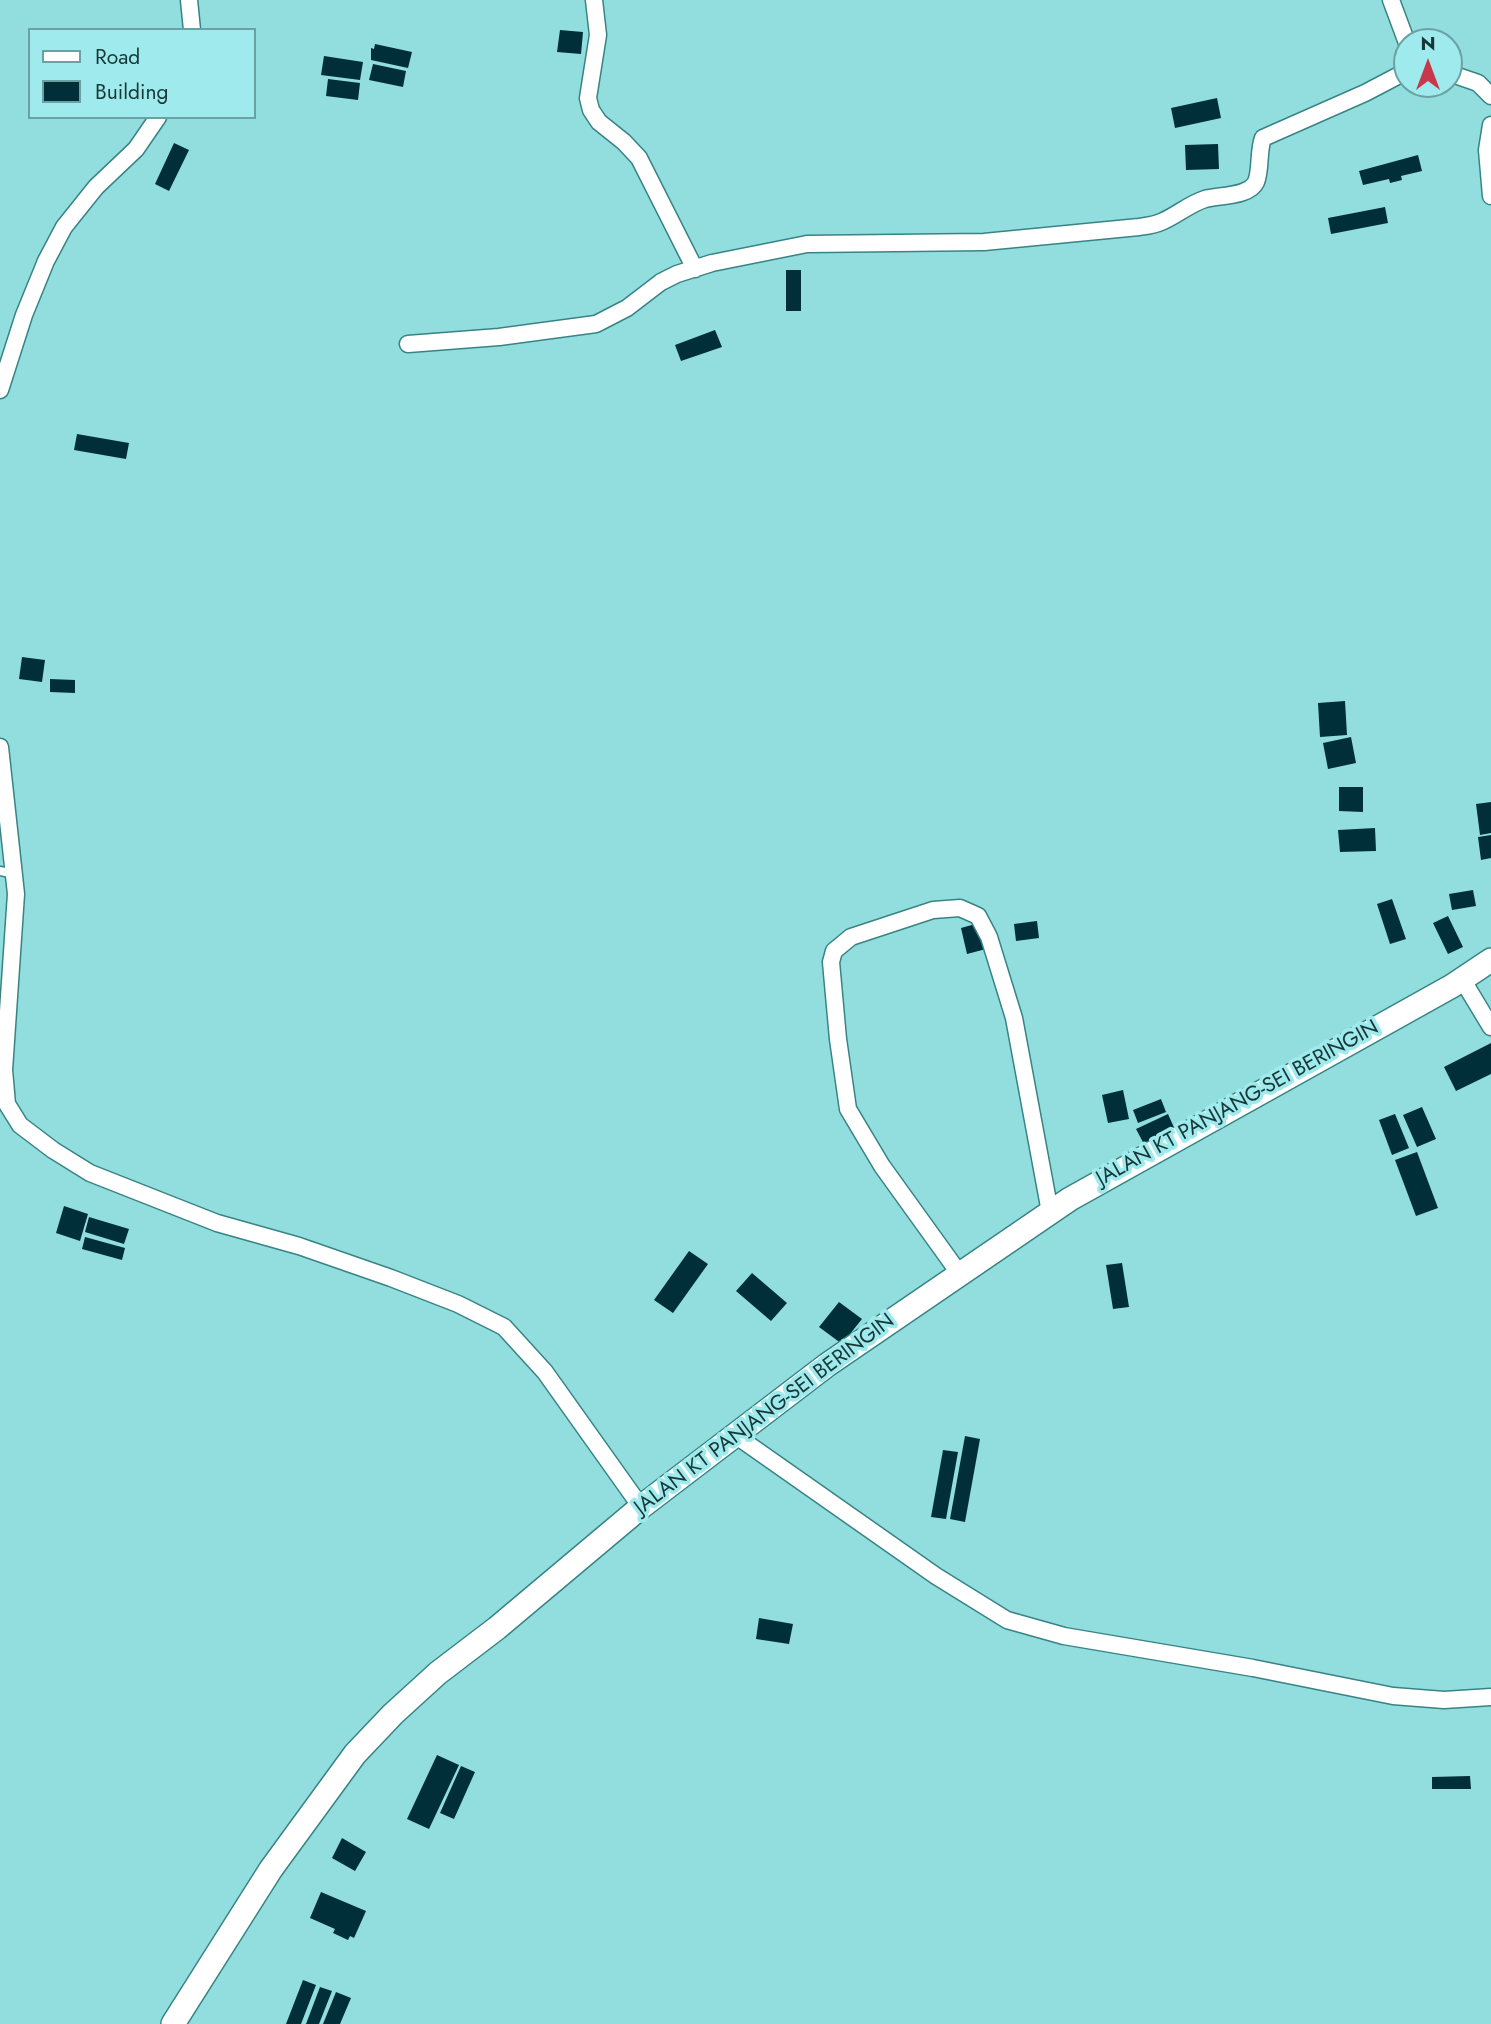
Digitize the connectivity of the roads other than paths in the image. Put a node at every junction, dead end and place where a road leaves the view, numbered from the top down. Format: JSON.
{"nodes":[{"id":1,"x":189,"y":0,"type":"edge"},
{"id":2,"x":594,"y":0,"type":"edge"},
{"id":3,"x":1391,"y":0,"type":"edge"},
{"id":4,"x":192,"y":28,"type":"edge"},
{"id":5,"x":1401,"y":28,"type":"edge"},
{"id":6,"x":1393,"y":78,"type":"edge"},
{"id":7,"x":1463,"y":78,"type":"edge"},
{"id":8,"x":1491,"y":96,"type":"edge"},
{"id":9,"x":158,"y":119,"type":"edge"},
{"id":10,"x":1491,"y":125,"type":"edge"},
{"id":11,"x":1491,"y":196,"type":"edge"},
{"id":12,"x":695,"y":268,"type":"junction"},
{"id":13,"x":408,"y":344,"type":"dead end"},
{"id":14,"x":0,"y":390,"type":"edge"},
{"id":15,"x":0,"y":747,"type":"edge"},
{"id":16,"x":7,"y":872,"type":"edge"},
{"id":17,"x":1491,"y":960,"type":"edge"},
{"id":18,"x":1462,"y":979,"type":"junction"},
{"id":19,"x":1491,"y":1027,"type":"edge"},
{"id":20,"x":1050,"y":1212,"type":"junction"},
{"id":21,"x":959,"y":1273,"type":"junction"},
{"id":22,"x":735,"y":1435,"type":"junction"},
{"id":23,"x":641,"y":1507,"type":"junction"},
{"id":24,"x":1491,"y":1697,"type":"edge"},
{"id":25,"x":173,"y":2024,"type":"edge"}],
"edges":[{"from":1,"to":4,"type":"street"},
{"from":2,"to":12,"type":"street"},
{"from":3,"to":5,"type":"street"},
{"from":6,"to":12,"type":"street"},
{"from":7,"to":8,"type":"street"},
{"from":9,"to":14,"type":"street"},
{"from":10,"to":11,"type":"street"},
{"from":12,"to":13,"type":"street"},
{"from":15,"to":16,"type":"street"},
{"from":16,"to":23,"type":"street"},
{"from":17,"to":18,"type":"street","name":"JALAN KT PANJANG-SEI BERINGIN"},
{"from":18,"to":19,"type":"street"},
{"from":18,"to":20,"type":"street","name":"JALAN KT PANJANG-SEI BERINGIN"},
{"from":20,"to":21,"type":"street","name":"JALAN KT PANJANG-SEI BERINGIN"},
{"from":20,"to":21,"type":"street"},
{"from":21,"to":22,"type":"street","name":"JALAN KT PANJANG-SEI BERINGIN"},
{"from":22,"to":23,"type":"street","name":"JALAN KT PANJANG-SEI BERINGIN"},
{"from":22,"to":24,"type":"street"},
{"from":23,"to":25,"type":"street","name":"JALAN KT PANJANG-SEI BERINGIN"}]}
